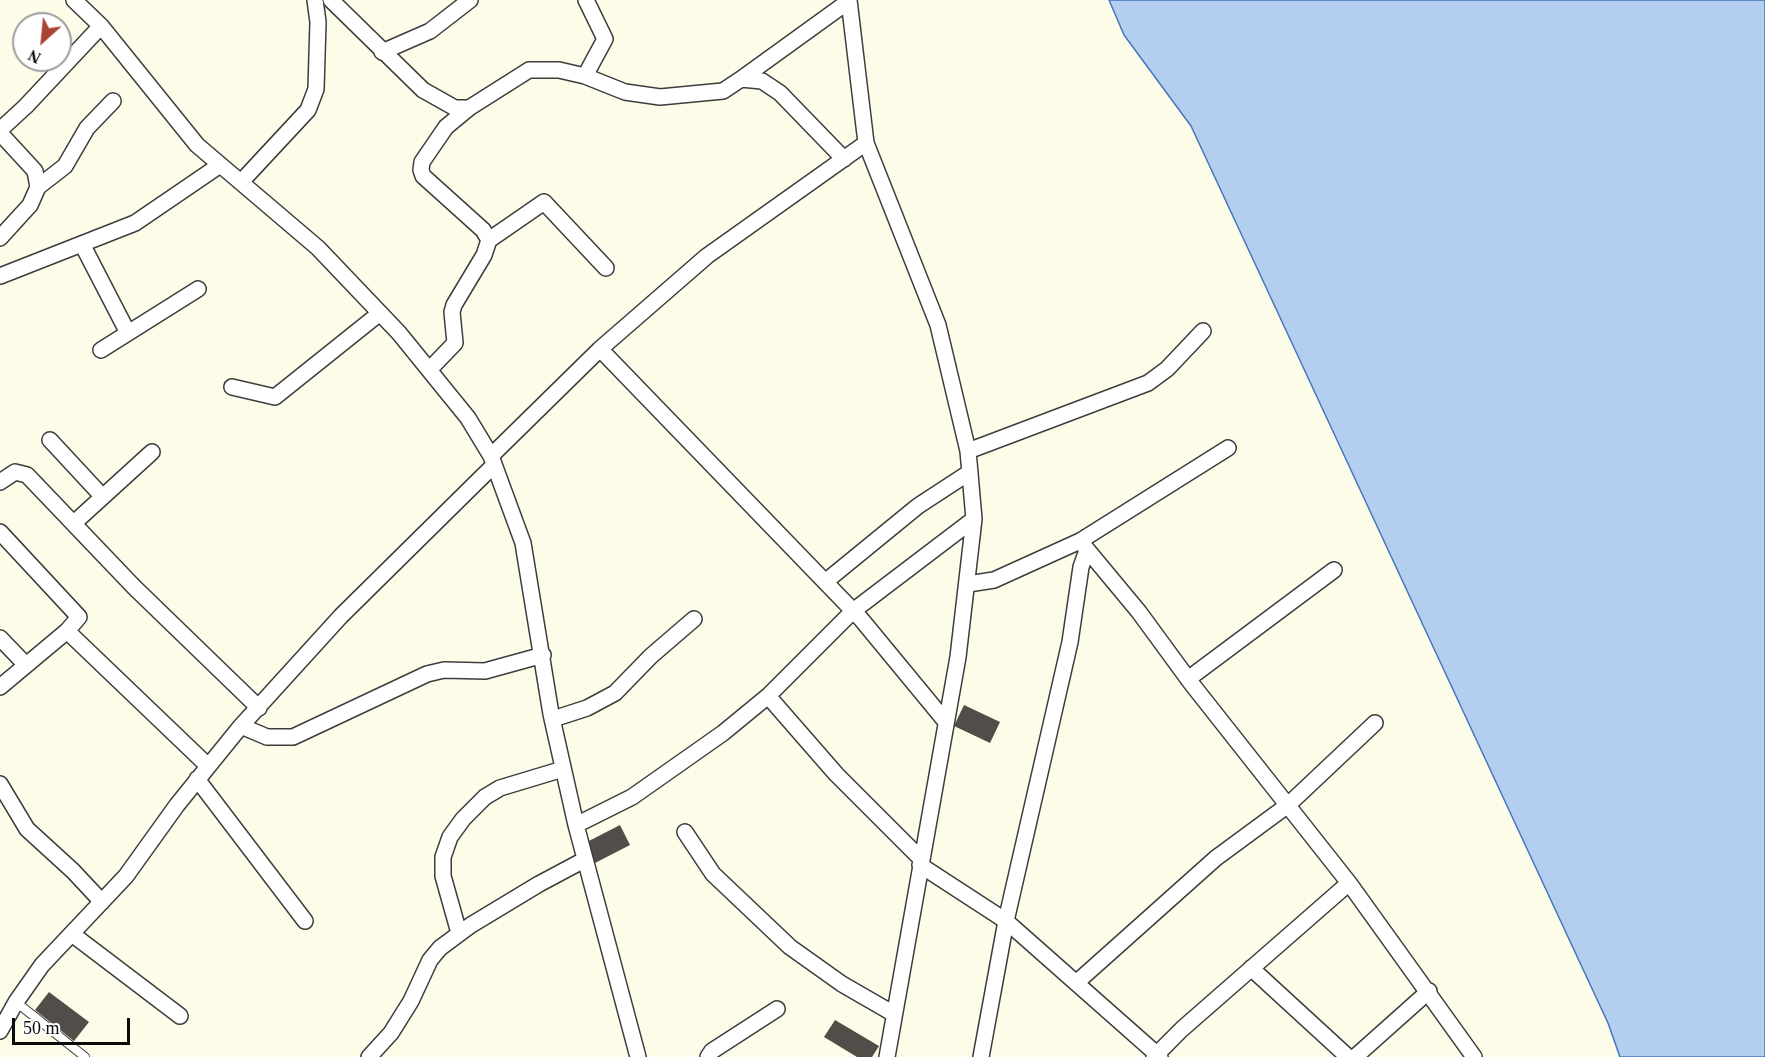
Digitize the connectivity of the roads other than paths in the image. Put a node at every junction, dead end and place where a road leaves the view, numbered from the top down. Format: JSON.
{"nodes":[{"id":1,"x":74,"y":0,"type":"edge"},
{"id":2,"x":315,"y":0,"type":"edge"},
{"id":3,"x":331,"y":0,"type":"edge"},
{"id":4,"x":471,"y":0,"type":"edge"},
{"id":5,"x":586,"y":0,"type":"edge"},
{"id":6,"x":849,"y":1,"type":"edge"},
{"id":7,"x":101,"y":26,"type":"junction"},
{"id":8,"x":382,"y":52,"type":"junction"},
{"id":9,"x":585,"y":76,"type":"junction"},
{"id":10,"x":741,"y":79,"type":"junction"},
{"id":11,"x":113,"y":101,"type":"dead end"},
{"id":12,"x":469,"y":108,"type":"junction"},
{"id":13,"x":0,"y":131,"type":"edge"},
{"id":14,"x":866,"y":143,"type":"junction"},
{"id":15,"x":844,"y":159,"type":"junction"},
{"id":16,"x":220,"y":165,"type":"junction"},
{"id":17,"x":241,"y":182,"type":"junction"},
{"id":18,"x":38,"y":187,"type":"junction"},
{"id":19,"x":0,"y":238,"type":"edge"},
{"id":20,"x":489,"y":240,"type":"junction"},
{"id":21,"x":82,"y":244,"type":"junction"},
{"id":22,"x":606,"y":268,"type":"dead end"},
{"id":23,"x":0,"y":276,"type":"edge"},
{"id":24,"x":198,"y":289,"type":"dead end"},
{"id":25,"x":380,"y":313,"type":"junction"},
{"id":26,"x":1203,"y":331,"type":"dead end"},
{"id":27,"x":128,"y":333,"type":"junction"},
{"id":28,"x":101,"y":350,"type":"dead end"},
{"id":29,"x":600,"y":350,"type":"junction"},
{"id":30,"x":429,"y":370,"type":"junction"},
{"id":31,"x":232,"y":387,"type":"dead end"},
{"id":32,"x":50,"y":440,"type":"dead end"},
{"id":33,"x":1228,"y":448,"type":"dead end"},
{"id":34,"x":968,"y":451,"type":"junction"},
{"id":35,"x":152,"y":452,"type":"dead end"},
{"id":36,"x":493,"y":460,"type":"junction"},
{"id":37,"x":970,"y":472,"type":"junction"},
{"id":38,"x":0,"y":482,"type":"edge"},
{"id":39,"x":102,"y":496,"type":"junction"},
{"id":40,"x":974,"y":519,"type":"junction"},
{"id":41,"x":74,"y":523,"type":"junction"},
{"id":42,"x":0,"y":532,"type":"edge"},
{"id":43,"x":1084,"y":546,"type":"junction"},
{"id":44,"x":1334,"y":570,"type":"dead end"},
{"id":45,"x":825,"y":582,"type":"junction"},
{"id":46,"x":968,"y":584,"type":"junction"},
{"id":47,"x":853,"y":611,"type":"junction"},
{"id":48,"x":694,"y":619,"type":"dead end"},
{"id":49,"x":67,"y":631,"type":"junction"},
{"id":50,"x":0,"y":638,"type":"edge"},
{"id":51,"x":543,"y":655,"type":"junction"},
{"id":52,"x":26,"y":665,"type":"junction"},
{"id":53,"x":1188,"y":679,"type":"junction"},
{"id":54,"x":0,"y":687,"type":"edge"},
{"id":55,"x":768,"y":696,"type":"junction"},
{"id":56,"x":259,"y":708,"type":"junction"},
{"id":57,"x":553,"y":719,"type":"junction"},
{"id":58,"x":946,"y":722,"type":"junction"},
{"id":59,"x":1375,"y":723,"type":"dead end"},
{"id":60,"x":241,"y":726,"type":"junction"},
{"id":61,"x":208,"y":766,"type":"junction"},
{"id":62,"x":563,"y":769,"type":"junction"},
{"id":63,"x":197,"y":779,"type":"junction"},
{"id":64,"x":0,"y":784,"type":"edge"},
{"id":65,"x":1288,"y":805,"type":"junction"},
{"id":66,"x":576,"y":825,"type":"junction"},
{"id":67,"x":685,"y":832,"type":"dead end"},
{"id":68,"x":584,"y":860,"type":"junction"},
{"id":69,"x":921,"y":862,"type":"junction"},
{"id":70,"x":1349,"y":883,"type":"junction"},
{"id":71,"x":102,"y":902,"type":"junction"},
{"id":72,"x":305,"y":921,"type":"dead end"},
{"id":73,"x":1006,"y":921,"type":"junction"},
{"id":74,"x":459,"y":933,"type":"junction"},
{"id":75,"x":72,"y":934,"type":"junction"},
{"id":76,"x":1251,"y":968,"type":"junction"},
{"id":77,"x":1076,"y":983,"type":"junction"},
{"id":78,"x":1429,"y":991,"type":"junction"},
{"id":79,"x":16,"y":1002,"type":"junction"},
{"id":80,"x":777,"y":1009,"type":"dead end"},
{"id":81,"x":894,"y":1014,"type":"junction"},
{"id":82,"x":180,"y":1016,"type":"dead end"},
{"id":83,"x":0,"y":1032,"type":"edge"},
{"id":84,"x":1157,"y":1056,"type":"edge"},
{"id":85,"x":85,"y":1057,"type":"edge"},
{"id":86,"x":369,"y":1057,"type":"edge"},
{"id":87,"x":638,"y":1057,"type":"edge"},
{"id":88,"x":708,"y":1057,"type":"edge"},
{"id":89,"x":887,"y":1057,"type":"edge"},
{"id":90,"x":981,"y":1057,"type":"edge"},
{"id":91,"x":1348,"y":1057,"type":"edge"},
{"id":92,"x":1355,"y":1057,"type":"edge"},
{"id":93,"x":1474,"y":1057,"type":"edge"}],
"edges":[{"from":1,"to":7,"type":"street"},
{"from":2,"to":17,"type":"street"},
{"from":3,"to":8,"type":"street"},
{"from":4,"to":8,"type":"street"},
{"from":5,"to":9,"type":"street"},
{"from":6,"to":10,"type":"street"},
{"from":6,"to":14,"type":"street"},
{"from":7,"to":13,"type":"street"},
{"from":7,"to":16,"type":"street"},
{"from":8,"to":12,"type":"street"},
{"from":9,"to":10,"type":"street"},
{"from":9,"to":12,"type":"street"},
{"from":10,"to":15,"type":"street"},
{"from":11,"to":18,"type":"street"},
{"from":12,"to":20,"type":"street"},
{"from":13,"to":18,"type":"street"},
{"from":14,"to":15,"type":"street"},
{"from":14,"to":34,"type":"street"},
{"from":15,"to":29,"type":"street"},
{"from":16,"to":17,"type":"street"},
{"from":16,"to":21,"type":"street"},
{"from":17,"to":25,"type":"street"},
{"from":18,"to":19,"type":"street"},
{"from":20,"to":22,"type":"street"},
{"from":20,"to":30,"type":"street"},
{"from":21,"to":23,"type":"street"},
{"from":21,"to":27,"type":"street"},
{"from":24,"to":27,"type":"street"},
{"from":25,"to":30,"type":"street"},
{"from":25,"to":31,"type":"street"},
{"from":26,"to":34,"type":"street"},
{"from":27,"to":28,"type":"street"},
{"from":29,"to":36,"type":"street"},
{"from":29,"to":45,"type":"street"},
{"from":30,"to":36,"type":"street"},
{"from":32,"to":39,"type":"street"},
{"from":33,"to":43,"type":"street"},
{"from":34,"to":37,"type":"street"},
{"from":35,"to":39,"type":"street"},
{"from":36,"to":51,"type":"street"},
{"from":36,"to":56,"type":"street"},
{"from":37,"to":40,"type":"street"},
{"from":37,"to":45,"type":"street"},
{"from":38,"to":41,"type":"street"},
{"from":39,"to":41,"type":"street"},
{"from":40,"to":46,"type":"street"},
{"from":40,"to":47,"type":"street"},
{"from":41,"to":56,"type":"street"},
{"from":42,"to":49,"type":"street"},
{"from":43,"to":46,"type":"street"},
{"from":43,"to":53,"type":"street"},
{"from":43,"to":73,"type":"street"},
{"from":44,"to":53,"type":"street"},
{"from":45,"to":47,"type":"street"},
{"from":46,"to":58,"type":"street"},
{"from":47,"to":55,"type":"street"},
{"from":47,"to":58,"type":"street"},
{"from":48,"to":57,"type":"street"},
{"from":49,"to":52,"type":"street"},
{"from":49,"to":61,"type":"street"},
{"from":50,"to":52,"type":"street"},
{"from":51,"to":57,"type":"street"},
{"from":51,"to":60,"type":"street"},
{"from":52,"to":54,"type":"street"},
{"from":53,"to":65,"type":"street"},
{"from":55,"to":66,"type":"street"},
{"from":55,"to":69,"type":"street"},
{"from":56,"to":60,"type":"street"},
{"from":57,"to":62,"type":"street"},
{"from":58,"to":69,"type":"street"},
{"from":59,"to":65,"type":"street"},
{"from":60,"to":61,"type":"street"},
{"from":61,"to":63,"type":"street"},
{"from":62,"to":66,"type":"street"},
{"from":62,"to":74,"type":"street"},
{"from":63,"to":71,"type":"street"},
{"from":63,"to":72,"type":"street"},
{"from":64,"to":71,"type":"street"},
{"from":65,"to":70,"type":"street"},
{"from":65,"to":77,"type":"street"},
{"from":66,"to":68,"type":"street"},
{"from":67,"to":81,"type":"street"},
{"from":68,"to":74,"type":"street"},
{"from":68,"to":87,"type":"street"},
{"from":69,"to":73,"type":"street"},
{"from":69,"to":81,"type":"street"},
{"from":70,"to":76,"type":"street"},
{"from":70,"to":78,"type":"street"},
{"from":71,"to":75,"type":"street"},
{"from":73,"to":77,"type":"street"},
{"from":73,"to":90,"type":"street"},
{"from":74,"to":86,"type":"street"},
{"from":75,"to":79,"type":"street"},
{"from":75,"to":82,"type":"street"},
{"from":76,"to":84,"type":"street"},
{"from":76,"to":91,"type":"street"},
{"from":77,"to":84,"type":"street"},
{"from":78,"to":92,"type":"street"},
{"from":78,"to":93,"type":"street"},
{"from":79,"to":83,"type":"street"},
{"from":79,"to":85,"type":"lane"},
{"from":80,"to":88,"type":"street"},
{"from":81,"to":89,"type":"street"}]}
